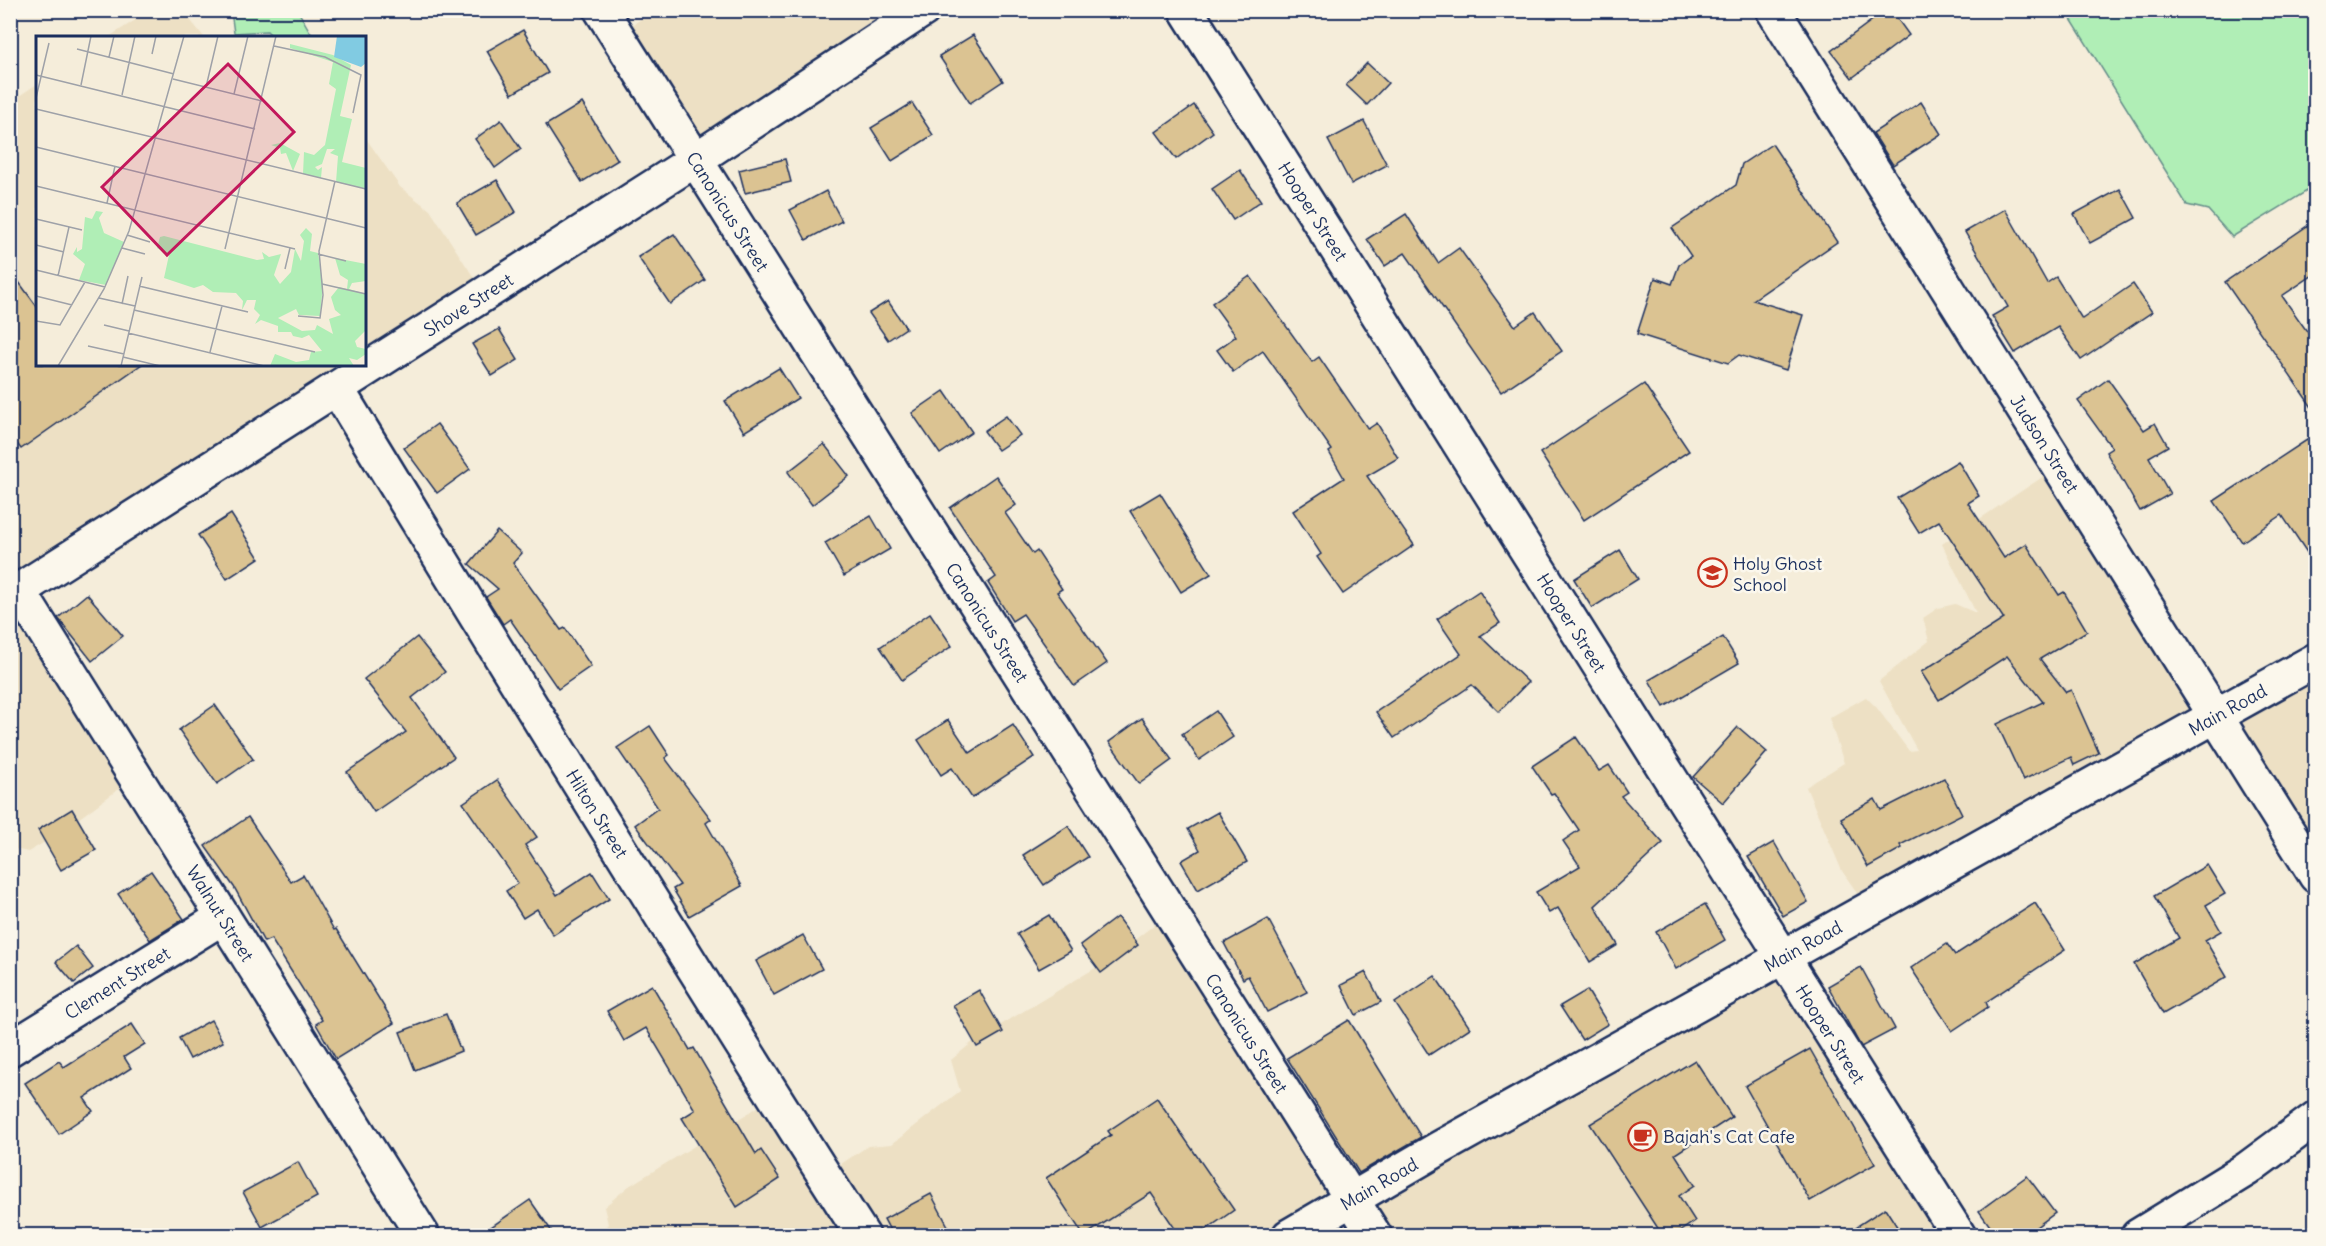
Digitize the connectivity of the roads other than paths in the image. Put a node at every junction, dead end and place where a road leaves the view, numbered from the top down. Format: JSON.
{"nodes":[{"id":1,"x":601,"y":10,"type":"edge"},
{"id":2,"x":922,"y":10,"type":"edge"},
{"id":3,"x":1185,"y":10,"type":"edge"},
{"id":4,"x":1773,"y":10,"type":"edge"},
{"id":5,"x":695,"y":160,"type":"junction"},
{"id":6,"x":337,"y":389,"type":"junction"},
{"id":7,"x":14,"y":593,"type":"edge"},
{"id":8,"x":2316,"y":660,"type":"edge"},
{"id":9,"x":2214,"y":716,"type":"junction"},
{"id":10,"x":2316,"y":876,"type":"edge"},
{"id":11,"x":223,"y":917,"type":"junction"},
{"id":12,"x":1781,"y":957,"type":"junction"},
{"id":13,"x":10,"y":1049,"type":"edge"},
{"id":14,"x":2316,"y":1118,"type":"edge"},
{"id":15,"x":1351,"y":1199,"type":"junction"},
{"id":16,"x":423,"y":1236,"type":"edge"},
{"id":17,"x":863,"y":1236,"type":"edge"},
{"id":18,"x":1289,"y":1236,"type":"edge"},
{"id":19,"x":1375,"y":1236,"type":"edge"},
{"id":20,"x":1959,"y":1236,"type":"edge"},
{"id":21,"x":2138,"y":1236,"type":"edge"}],
"edges":[{"from":1,"to":5,"type":"street","name":"Canonicus Street"},
{"from":2,"to":5,"type":"street","name":"Shove Street"},
{"from":3,"to":12,"type":"street","name":"Hooper Street"},
{"from":4,"to":9,"type":"street","name":"Judson Street"},
{"from":5,"to":6,"type":"street","name":"Shove Street"},
{"from":5,"to":15,"type":"street","name":"Canonicus Street"},
{"from":6,"to":7,"type":"street","name":"Shove Street"},
{"from":6,"to":17,"type":"street","name":"Hilton Street"},
{"from":7,"to":11,"type":"street","name":"Walnut Street"},
{"from":8,"to":9,"type":"street","name":"Main Road"},
{"from":9,"to":10,"type":"street","name":"Judson Street"},
{"from":9,"to":12,"type":"street","name":"Main Road"},
{"from":11,"to":13,"type":"street","name":"Clement Street"},
{"from":11,"to":16,"type":"street","name":"Walnut Street"},
{"from":12,"to":15,"type":"street","name":"Main Road"},
{"from":12,"to":20,"type":"street","name":"Hooper Street"},
{"from":14,"to":21,"type":"street"},
{"from":15,"to":18,"type":"street","name":"Main Road"},
{"from":15,"to":19,"type":"street","name":"Canonicus Street"}]}
